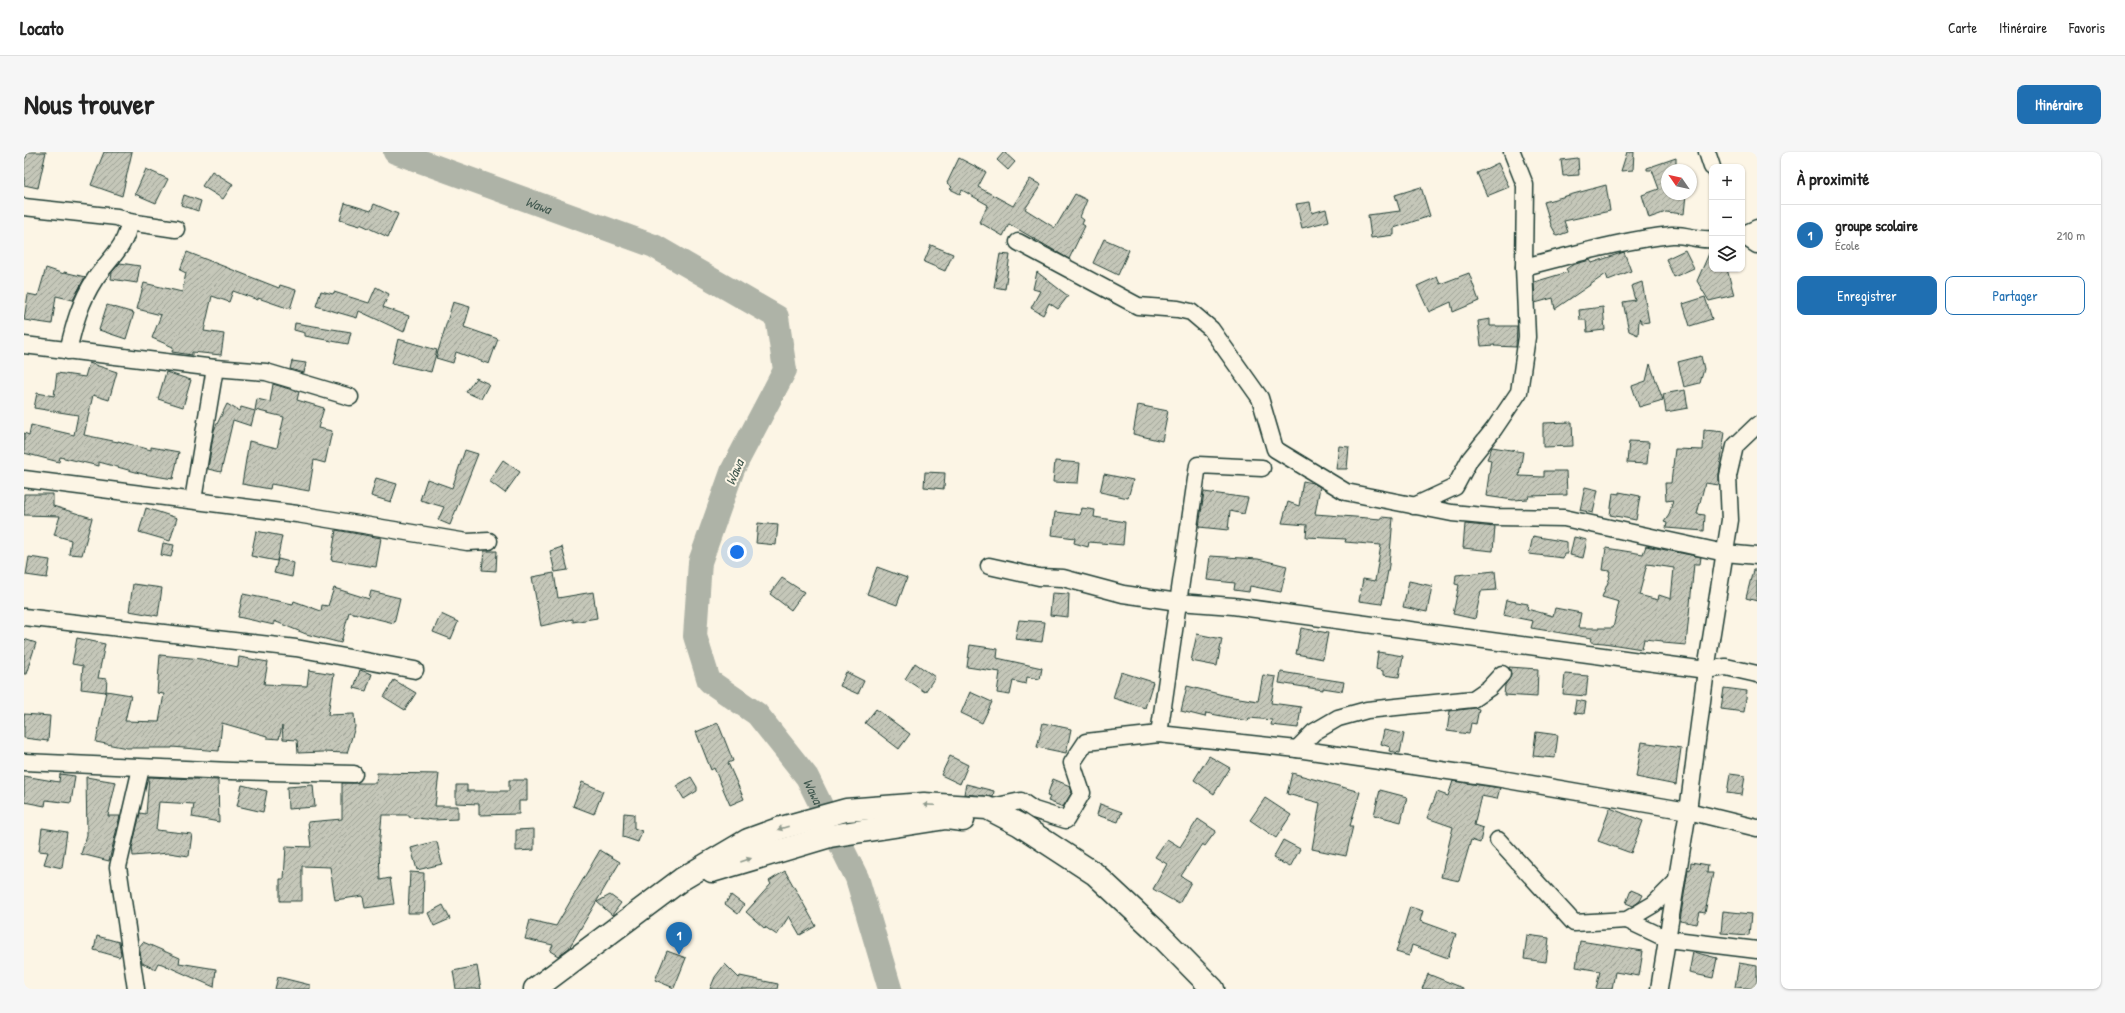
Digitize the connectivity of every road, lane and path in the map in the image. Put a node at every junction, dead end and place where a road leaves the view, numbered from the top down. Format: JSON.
{"nodes":[{"id":1,"x":1512,"y":152,"type":"edge"},
{"id":2,"x":1707,"y":152,"type":"edge"},
{"id":3,"x":1711,"y":164,"type":"edge"},
{"id":4,"x":24,"y":207,"type":"edge"},
{"id":5,"x":129,"y":222,"type":"junction"},
{"id":6,"x":1757,"y":228,"type":"edge"},
{"id":7,"x":176,"y":229,"type":"dead end"},
{"id":8,"x":1745,"y":234,"type":"edge"},
{"id":9,"x":1744,"y":236,"type":"edge"},
{"id":10,"x":1709,"y":239,"type":"edge"},
{"id":11,"x":1018,"y":242,"type":"dead end"},
{"id":12,"x":1757,"y":245,"type":"edge"},
{"id":13,"x":1524,"y":267,"type":"junction"},
{"id":14,"x":24,"y":345,"type":"edge"},
{"id":15,"x":68,"y":351,"type":"junction"},
{"id":16,"x":215,"y":368,"type":"junction"},
{"id":17,"x":350,"y":397,"type":"dead end"},
{"id":18,"x":1757,"y":425,"type":"edge"},
{"id":19,"x":1262,"y":468,"type":"dead end"},
{"id":20,"x":24,"y":479,"type":"edge"},
{"id":21,"x":193,"y":500,"type":"junction"},
{"id":22,"x":1414,"y":506,"type":"junction"},
{"id":23,"x":489,"y":541,"type":"dead end"},
{"id":24,"x":1725,"y":553,"type":"junction"},
{"id":25,"x":1757,"y":556,"type":"edge"},
{"id":26,"x":988,"y":566,"type":"dead end"},
{"id":27,"x":1178,"y":602,"type":"junction"},
{"id":28,"x":24,"y":617,"type":"edge"},
{"id":29,"x":415,"y":670,"type":"dead end"},
{"id":30,"x":1706,"y":670,"type":"junction"},
{"id":31,"x":1502,"y":674,"type":"dead end"},
{"id":32,"x":1757,"y":674,"type":"edge"},
{"id":33,"x":1159,"y":734,"type":"junction"},
{"id":34,"x":1297,"y":749,"type":"junction"},
{"id":35,"x":24,"y":762,"type":"edge"},
{"id":36,"x":141,"y":768,"type":"junction"},
{"id":37,"x":354,"y":774,"type":"dead end"},
{"id":38,"x":986,"y":808,"type":"junction"},
{"id":39,"x":1688,"y":811,"type":"junction"},
{"id":40,"x":1020,"y":825,"type":"junction"},
{"id":41,"x":825,"y":826,"type":"junction"},
{"id":42,"x":1757,"y":828,"type":"edge"},
{"id":43,"x":1498,"y":840,"type":"dead end"},
{"id":44,"x":1676,"y":882,"type":"junction"},
{"id":45,"x":1628,"y":920,"type":"junction"},
{"id":46,"x":1667,"y":939,"type":"junction"},
{"id":47,"x":1757,"y":950,"type":"edge"},
{"id":48,"x":136,"y":989,"type":"edge"},
{"id":49,"x":535,"y":989,"type":"edge"},
{"id":50,"x":1213,"y":989,"type":"edge"},
{"id":51,"x":1659,"y":989,"type":"edge"}],
"edges":[{"from":1,"to":13,"type":"street"},
{"from":2,"to":3,"type":"street"},
{"from":4,"to":5,"type":"street"},
{"from":5,"to":7,"type":"street"},
{"from":5,"to":15,"type":"street"},
{"from":6,"to":8,"type":"street"},
{"from":9,"to":12,"type":"street"},
{"from":10,"to":13,"type":"street"},
{"from":11,"to":22,"type":"street"},
{"from":13,"to":22,"type":"street"},
{"from":14,"to":15,"type":"street"},
{"from":15,"to":16,"type":"street"},
{"from":16,"to":17,"type":"street"},
{"from":16,"to":21,"type":"street"},
{"from":18,"to":24,"type":"street"},
{"from":19,"to":27,"type":"street"},
{"from":20,"to":21,"type":"street"},
{"from":21,"to":23,"type":"street"},
{"from":22,"to":24,"type":"street"},
{"from":24,"to":25,"type":"street"},
{"from":24,"to":30,"type":"street"},
{"from":26,"to":27,"type":"street"},
{"from":27,"to":30,"type":"street"},
{"from":27,"to":33,"type":"street"},
{"from":28,"to":29,"type":"street"},
{"from":30,"to":32,"type":"street"},
{"from":30,"to":39,"type":"street"},
{"from":31,"to":34,"type":"street"},
{"from":33,"to":34,"type":"street"},
{"from":33,"to":38,"type":"street"},
{"from":34,"to":39,"type":"street"},
{"from":35,"to":36,"type":"street"},
{"from":36,"to":37,"type":"street"},
{"from":36,"to":48,"type":"street"},
{"from":38,"to":40,"type":"main road"},
{"from":38,"to":41,"type":"main road","one_way":true},
{"from":39,"to":42,"type":"street"},
{"from":39,"to":44,"type":"street"},
{"from":40,"to":41,"type":"main road"},
{"from":40,"to":50,"type":"main road"},
{"from":41,"to":49,"type":"main road"},
{"from":43,"to":45,"type":"street"},
{"from":44,"to":45,"type":"street"},
{"from":44,"to":46,"type":"street"},
{"from":45,"to":46,"type":"street"},
{"from":46,"to":47,"type":"street"},
{"from":46,"to":51,"type":"street"}]}
